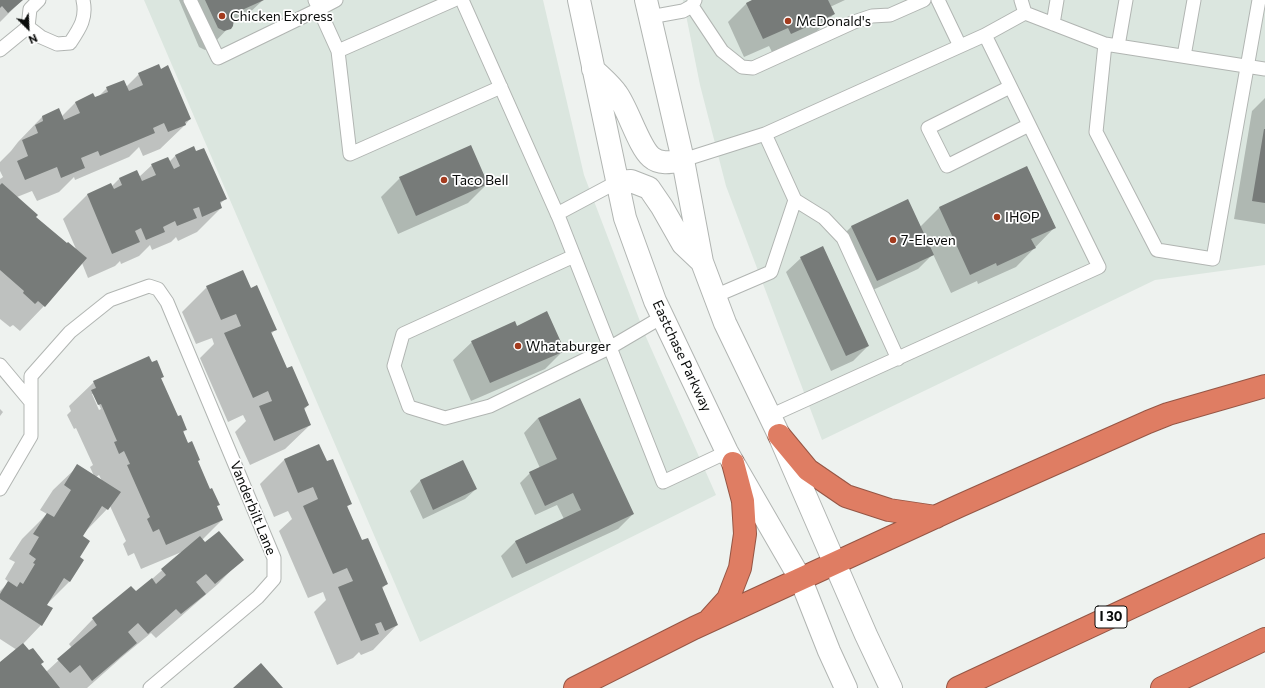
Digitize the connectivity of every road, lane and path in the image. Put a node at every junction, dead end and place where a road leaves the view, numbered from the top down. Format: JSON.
{"nodes":[{"id":1,"x":39,"y":0,"type":"edge"},
{"id":2,"x":83,"y":0,"type":"edge"},
{"id":3,"x":190,"y":0,"type":"edge"},
{"id":4,"x":336,"y":0,"type":"edge"},
{"id":5,"x":454,"y":0,"type":"edge"},
{"id":6,"x":462,"y":0,"type":"edge"},
{"id":7,"x":580,"y":0,"type":"edge"},
{"id":8,"x":924,"y":0,"type":"edge"},
{"id":9,"x":938,"y":0,"type":"edge"},
{"id":10,"x":1021,"y":0,"type":"edge"},
{"id":11,"x":1057,"y":0,"type":"edge"},
{"id":12,"x":1126,"y":0,"type":"edge"},
{"id":13,"x":1194,"y":0,"type":"edge"},
{"id":14,"x":1259,"y":0,"type":"edge"},
{"id":15,"x":693,"y":3,"type":"edge"},
{"id":16,"x":317,"y":5,"type":"edge"},
{"id":17,"x":648,"y":8,"type":"edge"},
{"id":18,"x":1025,"y":12,"type":"junction"},
{"id":19,"x":1053,"y":24,"type":"junction"},
{"id":20,"x":28,"y":27,"type":"junction"},
{"id":21,"x":985,"y":35,"type":"junction"},
{"id":22,"x":1112,"y":45,"type":"junction"},
{"id":23,"x":960,"y":46,"type":"junction"},
{"id":24,"x":0,"y":50,"type":"edge"},
{"id":25,"x":338,"y":51,"type":"junction"},
{"id":26,"x":1184,"y":56,"type":"junction"},
{"id":27,"x":1247,"y":66,"type":"junction"},
{"id":28,"x":594,"y":69,"type":"junction"},
{"id":29,"x":1265,"y":69,"type":"edge"},
{"id":30,"x":501,"y":87,"type":"junction"},
{"id":31,"x":1010,"y":87,"type":"junction"},
{"id":32,"x":1029,"y":125,"type":"junction"},
{"id":33,"x":765,"y":134,"type":"junction"},
{"id":34,"x":684,"y":160,"type":"junction"},
{"id":35,"x":617,"y":182,"type":"junction"},
{"id":36,"x":795,"y":200,"type":"junction"},
{"id":37,"x":557,"y":214,"type":"junction"},
{"id":38,"x":574,"y":256,"type":"junction"},
{"id":39,"x":702,"y":262,"type":"junction"},
{"id":40,"x":715,"y":296,"type":"junction"},
{"id":41,"x":662,"y":317,"type":"junction"},
{"id":42,"x":611,"y":346,"type":"junction"},
{"id":43,"x":898,"y":359,"type":"junction"},
{"id":44,"x":0,"y":365,"type":"edge"},
{"id":45,"x":1265,"y":386,"type":"edge"},
{"id":46,"x":31,"y":402,"type":"junction"},
{"id":47,"x":775,"y":425,"type":"junction"},
{"id":48,"x":730,"y":458,"type":"junction"},
{"id":49,"x":0,"y":489,"type":"edge"},
{"id":50,"x":936,"y":517,"type":"junction"},
{"id":51,"x":1265,"y":545,"type":"edge"},
{"id":52,"x":835,"y":564,"type":"junction"},
{"id":53,"x":801,"y":580,"type":"junction"},
{"id":54,"x":706,"y":624,"type":"junction"},
{"id":55,"x":1265,"y":639,"type":"edge"},
{"id":56,"x":150,"y":688,"type":"edge"},
{"id":57,"x":575,"y":688,"type":"edge"},
{"id":58,"x":846,"y":688,"type":"edge"},
{"id":59,"x":891,"y":688,"type":"edge"},
{"id":60,"x":958,"y":688,"type":"edge"},
{"id":61,"x":1162,"y":688,"type":"edge"}],
"edges":[{"from":1,"to":20,"type":"lane"},
{"from":2,"to":20,"type":"lane"},
{"from":3,"to":16,"type":"lane"},
{"from":4,"to":16,"type":"lane"},
{"from":5,"to":25,"type":"lane"},
{"from":6,"to":30,"type":"lane"},
{"from":7,"to":28,"type":"main road","name":"Eastchase Parkway"},
{"from":8,"to":15,"type":"lane"},
{"from":9,"to":23,"type":"lane"},
{"from":10,"to":18,"type":"lane"},
{"from":11,"to":19,"type":"lane"},
{"from":12,"to":22,"type":"lane"},
{"from":13,"to":26,"type":"lane"},
{"from":14,"to":27,"type":"lane"},
{"from":15,"to":17,"type":"lane"},
{"from":16,"to":25,"type":"lane"},
{"from":17,"to":34,"type":"main road"},
{"from":18,"to":19,"type":"lane"},
{"from":18,"to":21,"type":"lane"},
{"from":19,"to":22,"type":"lane"},
{"from":20,"to":24,"type":"lane"},
{"from":21,"to":23,"type":"lane"},
{"from":21,"to":31,"type":"lane"},
{"from":22,"to":26,"type":"lane"},
{"from":22,"to":27,"type":"lane"},
{"from":23,"to":33,"type":"lane"},
{"from":25,"to":30,"type":"lane"},
{"from":26,"to":27,"type":"lane"},
{"from":27,"to":29,"type":"lane"},
{"from":28,"to":34,"type":"main road"},
{"from":28,"to":35,"type":"main road","name":"Eastchase Parkway"},
{"from":30,"to":37,"type":"lane"},
{"from":31,"to":32,"type":"lane"},
{"from":31,"to":32,"type":"lane"},
{"from":32,"to":43,"type":"lane"},
{"from":33,"to":34,"type":"lane"},
{"from":33,"to":36,"type":"lane"},
{"from":34,"to":39,"type":"main road"},
{"from":35,"to":37,"type":"lane"},
{"from":35,"to":39,"type":"main road"},
{"from":35,"to":41,"type":"main road","name":"Eastchase Parkway"},
{"from":36,"to":40,"type":"lane"},
{"from":36,"to":43,"type":"lane"},
{"from":37,"to":38,"type":"lane"},
{"from":38,"to":42,"type":"lane"},
{"from":38,"to":42,"type":"lane"},
{"from":39,"to":40,"type":"main road"},
{"from":40,"to":47,"type":"main road"},
{"from":41,"to":42,"type":"lane"},
{"from":41,"to":48,"type":"main road","name":"Eastchase Parkway"},
{"from":42,"to":48,"type":"lane"},
{"from":43,"to":47,"type":"lane"},
{"from":44,"to":46,"type":"lane"},
{"from":45,"to":50,"type":"highway"},
{"from":46,"to":49,"type":"lane"},
{"from":46,"to":56,"type":"lane","name":"Vanderbilt Lane"},
{"from":47,"to":50,"type":"highway"},
{"from":47,"to":52,"type":"main road"},
{"from":48,"to":53,"type":"main road","name":"Eastchase Parkway"},
{"from":48,"to":54,"type":"highway"},
{"from":50,"to":52,"type":"highway"},
{"from":51,"to":60,"type":"highway","number":"I 30"},
{"from":52,"to":53,"type":"highway"},
{"from":52,"to":59,"type":"main road"},
{"from":53,"to":54,"type":"highway"},
{"from":53,"to":58,"type":"main road","name":"Eastchase Parkway"},
{"from":54,"to":57,"type":"highway"},
{"from":55,"to":61,"type":"highway"}]}
